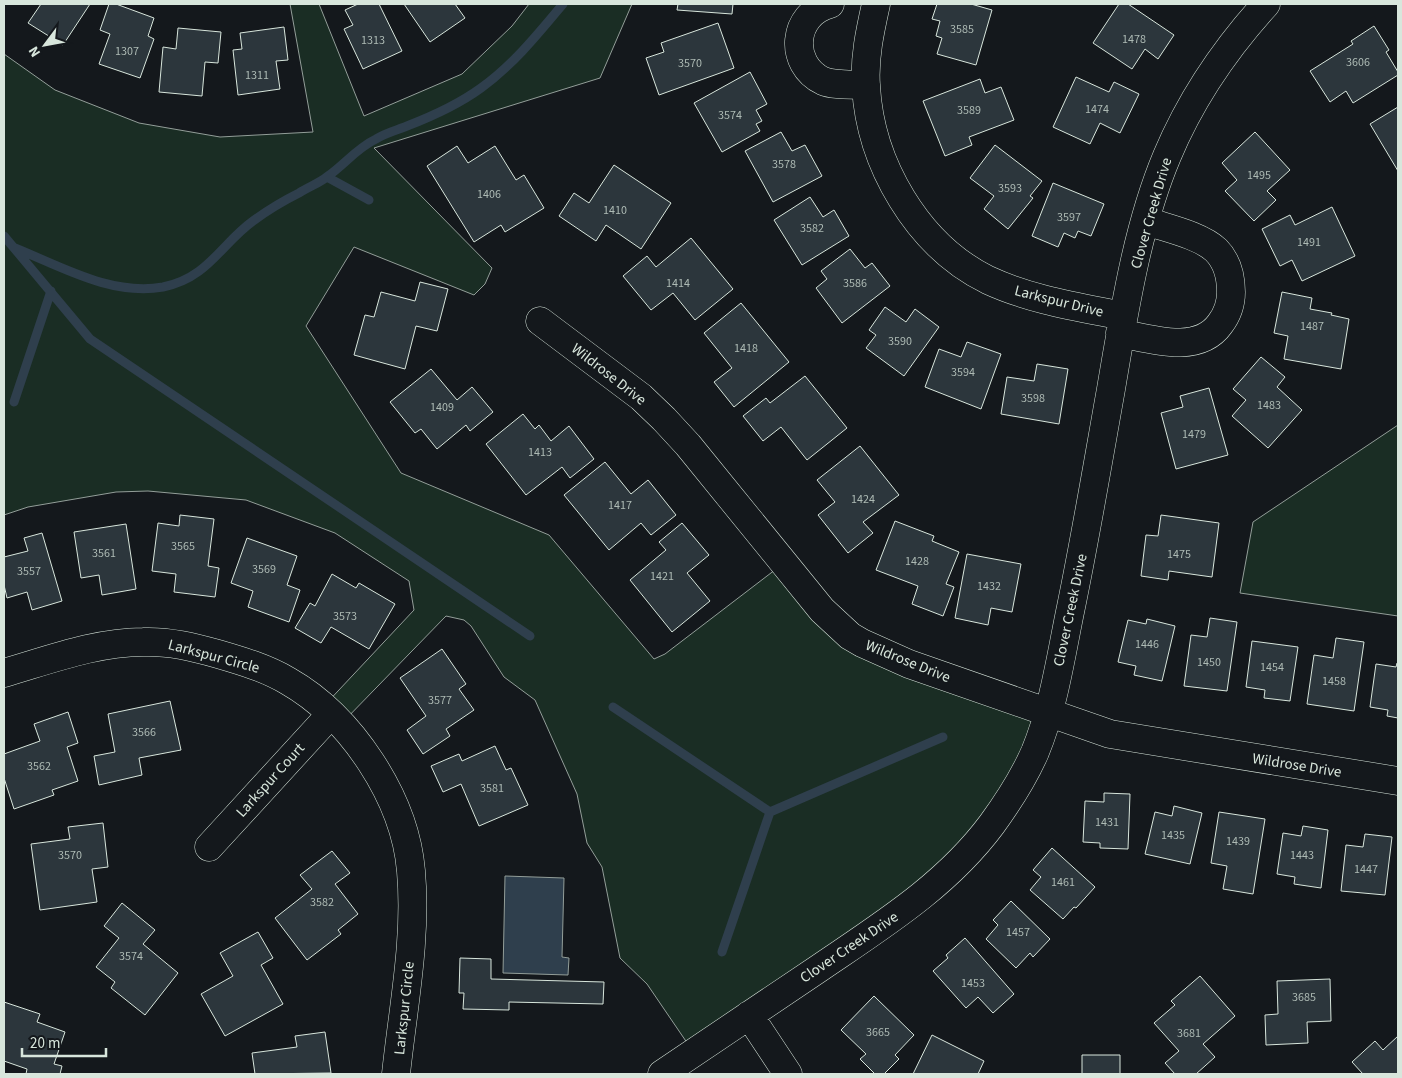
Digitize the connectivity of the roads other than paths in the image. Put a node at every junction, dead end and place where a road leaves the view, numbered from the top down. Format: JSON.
{"nodes":[{"id":1,"x":830,"y":4,"type":"edge"},
{"id":2,"x":870,"y":4,"type":"edge"},
{"id":3,"x":1266,"y":4,"type":"edge"},
{"id":4,"x":866,"y":85,"type":"junction"},
{"id":5,"x":1146,"y":221,"type":"junction"},
{"id":6,"x":540,"y":321,"type":"dead end"},
{"id":7,"x":1122,"y":325,"type":"junction"},
{"id":8,"x":4,"y":673,"type":"edge"},
{"id":9,"x":1048,"y":712,"type":"junction"},
{"id":10,"x":331,"y":714,"type":"junction"},
{"id":11,"x":1398,"y":781,"type":"edge"},
{"id":12,"x":209,"y":847,"type":"dead end"},
{"id":13,"x":749,"y":1015,"type":"junction"},
{"id":14,"x":396,"y":1074,"type":"edge"},
{"id":15,"x":662,"y":1074,"type":"edge"},
{"id":16,"x":788,"y":1074,"type":"edge"}],
"edges":[{"from":1,"to":4,"type":"street"},
{"from":2,"to":4,"type":"street","name":"Larkspur Drive"},
{"from":3,"to":5,"type":"street","name":"Clover Creek Drive"},
{"from":4,"to":7,"type":"street","name":"Larkspur Drive"},
{"from":5,"to":7,"type":"street","name":"Clover Creek Drive"},
{"from":5,"to":7,"type":"street"},
{"from":6,"to":9,"type":"street","name":"Wildrose Drive"},
{"from":7,"to":9,"type":"street","name":"Clover Creek Drive"},
{"from":8,"to":10,"type":"street","name":"Larkspur Circle"},
{"from":9,"to":11,"type":"street","name":"Wildrose Drive"},
{"from":9,"to":13,"type":"street","name":"Clover Creek Drive"},
{"from":10,"to":12,"type":"street","name":"Larkspur Court"},
{"from":10,"to":14,"type":"street","name":"Larkspur Circle"},
{"from":13,"to":15,"type":"street","name":"Clover Creek Drive"},
{"from":13,"to":16,"type":"street"}]}
